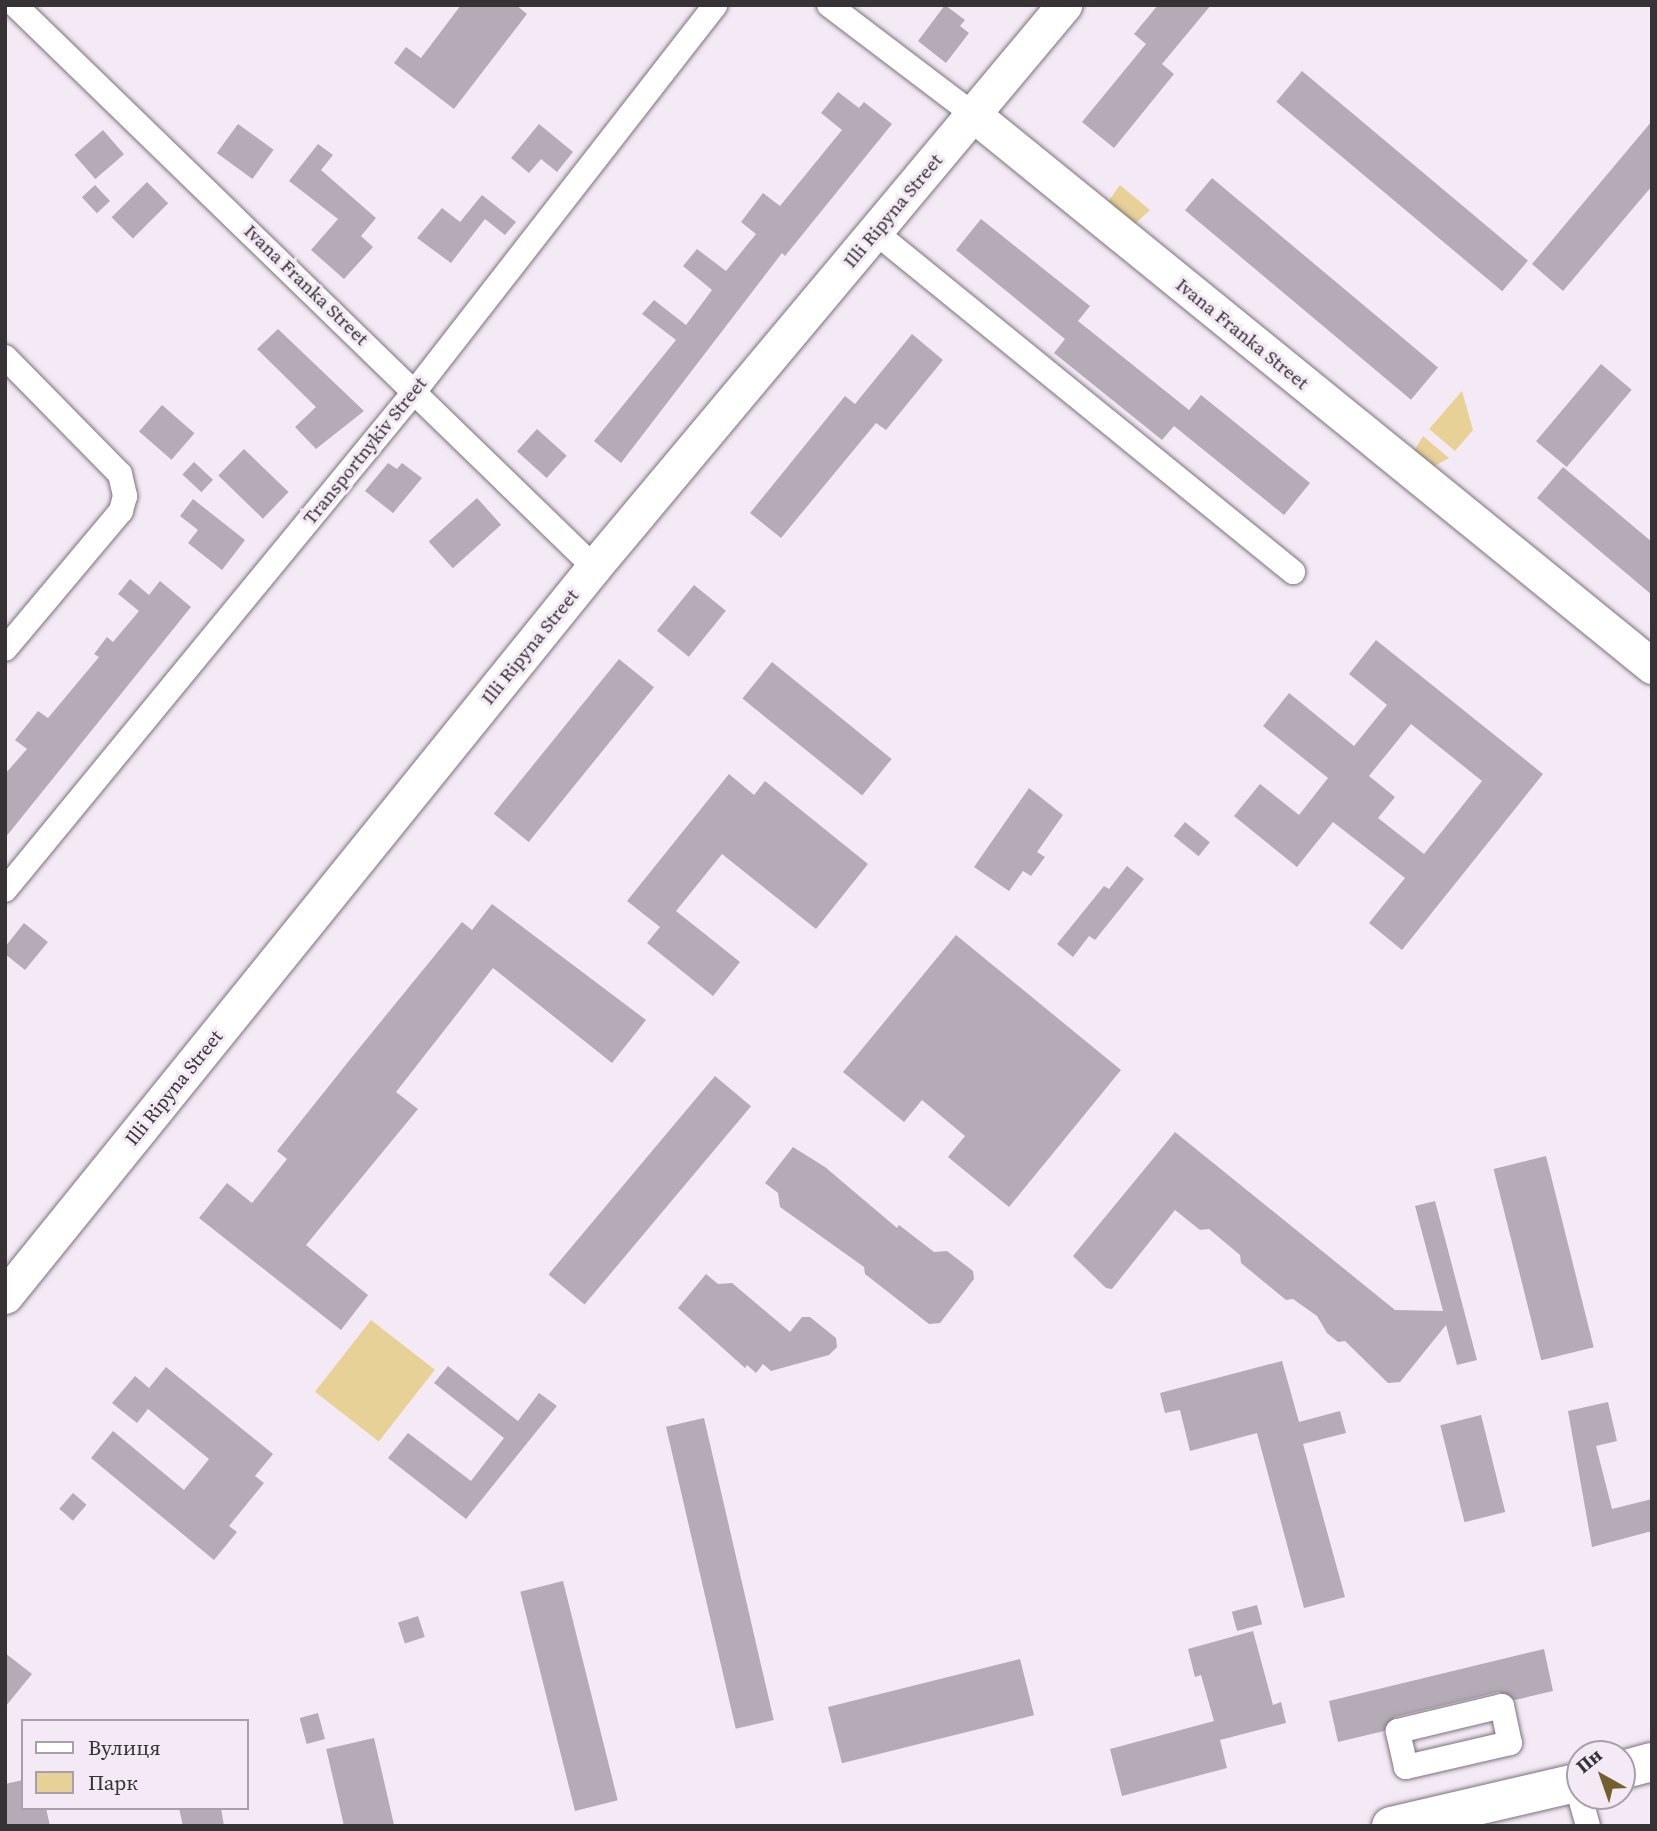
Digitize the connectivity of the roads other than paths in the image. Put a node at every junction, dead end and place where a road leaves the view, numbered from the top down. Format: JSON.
{"nodes":[{"id":1,"x":15,"y":5,"type":"edge"},
{"id":2,"x":716,"y":5,"type":"edge"},
{"id":3,"x":829,"y":5,"type":"edge"},
{"id":4,"x":1064,"y":5,"type":"edge"},
{"id":5,"x":974,"y":115,"type":"junction"},
{"id":6,"x":875,"y":232,"type":"junction"},
{"id":7,"x":5,"y":357,"type":"edge"},
{"id":8,"x":415,"y":391,"type":"junction"},
{"id":9,"x":594,"y":567,"type":"junction"},
{"id":10,"x":1293,"y":572,"type":"dead end"},
{"id":11,"x":10,"y":633,"type":"edge"},
{"id":12,"x":1652,"y":666,"type":"edge"},
{"id":13,"x":5,"y":890,"type":"edge"},
{"id":14,"x":5,"y":1296,"type":"edge"},
{"id":15,"x":1566,"y":1785,"type":"edge"},
{"id":16,"x":1391,"y":1826,"type":"edge"}],
"edges":[{"from":1,"to":8,"type":"street","name":"Ivana Franka Street"},
{"from":2,"to":8,"type":"street","name":"Transportnykiv Street"},
{"from":3,"to":5,"type":"street","name":"Ivana Franka Street"},
{"from":4,"to":5,"type":"main road","name":"Illi Ripyna Street"},
{"from":5,"to":6,"type":"main road","name":"Illi Ripyna Street"},
{"from":5,"to":12,"type":"main road","name":"Ivana Franka Street"},
{"from":6,"to":9,"type":"main road","name":"Illi Ripyna Street"},
{"from":6,"to":10,"type":"street"},
{"from":7,"to":11,"type":"street"},
{"from":8,"to":9,"type":"street","name":"Ivana Franka Street"},
{"from":8,"to":13,"type":"street","name":"Transportnykiv Street"},
{"from":9,"to":14,"type":"main road","name":"Illi Ripyna Street"},
{"from":15,"to":16,"type":"main road"}]}
